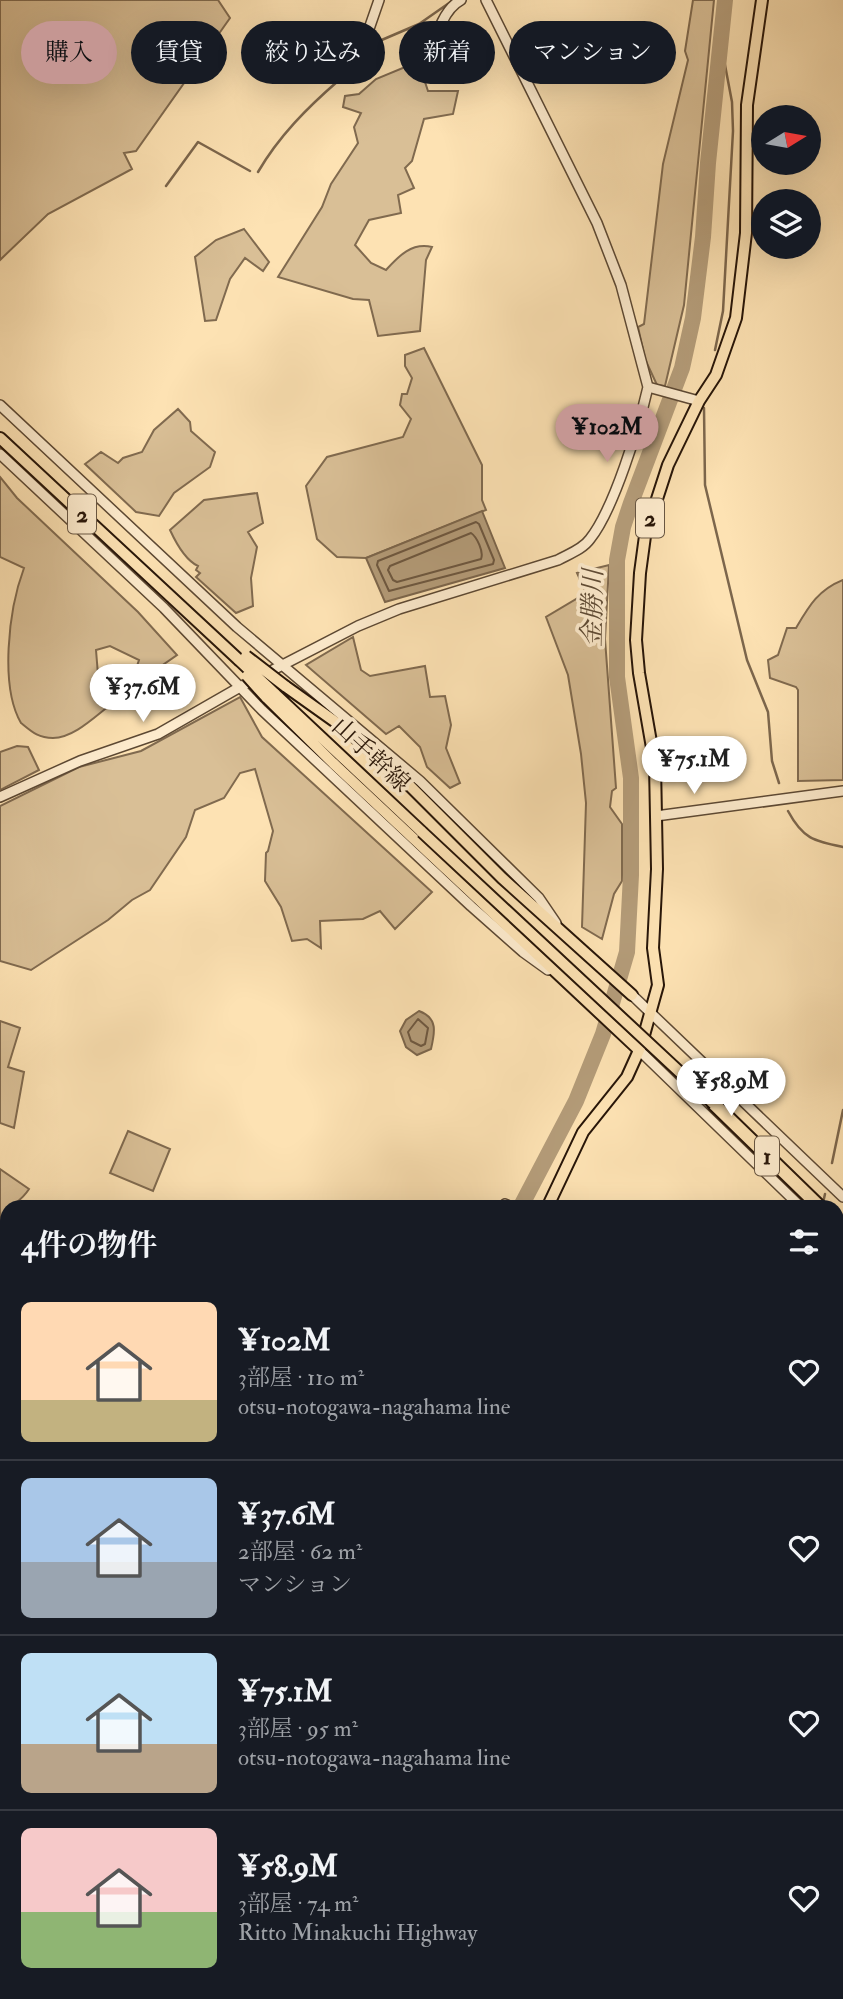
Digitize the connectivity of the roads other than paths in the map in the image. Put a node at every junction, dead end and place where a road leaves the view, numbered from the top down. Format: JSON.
{"nodes":[{"id":1,"x":379,"y":0,"type":"edge"},
{"id":2,"x":461,"y":0,"type":"edge"},
{"id":3,"x":486,"y":0,"type":"edge"},
{"id":4,"x":762,"y":0,"type":"edge"},
{"id":5,"x":372,"y":21,"type":"edge"},
{"id":6,"x":443,"y":21,"type":"edge"},
{"id":7,"x":652,"y":388,"type":"junction"},
{"id":8,"x":696,"y":400,"type":"junction"},
{"id":9,"x":0,"y":405,"type":"edge"},
{"id":10,"x":0,"y":438,"type":"edge"},
{"id":11,"x":0,"y":454,"type":"edge"},
{"id":12,"x":163,"y":590,"type":"junction"},
{"id":13,"x":240,"y":659,"type":"junction"},
{"id":14,"x":283,"y":666,"type":"junction"},
{"id":15,"x":240,"y":687,"type":"junction"},
{"id":16,"x":270,"y":695,"type":"junction"},
{"id":17,"x":843,"y":791,"type":"edge"},
{"id":18,"x":0,"y":797,"type":"edge"},
{"id":19,"x":656,"y":816,"type":"junction"},
{"id":20,"x":560,"y":931,"type":"junction"},
{"id":21,"x":563,"y":981,"type":"junction"},
{"id":22,"x":632,"y":995,"type":"joint"},
{"id":23,"x":652,"y":1012,"type":"junction"},
{"id":24,"x":639,"y":1050,"type":"junction"},
{"id":25,"x":713,"y":1104,"type":"joint"},
{"id":26,"x":843,"y":1198,"type":"edge"},
{"id":27,"x":551,"y":1200,"type":"edge"},
{"id":28,"x":795,"y":1200,"type":"edge"},
{"id":29,"x":813,"y":1200,"type":"edge"}],
"edges":[{"from":1,"to":5,"type":"street"},
{"from":2,"to":6,"type":"street"},
{"from":3,"to":7,"type":"street"},
{"from":4,"to":8,"type":"main road","number":"2"},
{"from":7,"to":8,"type":"street"},
{"from":7,"to":14,"type":"street"},
{"from":8,"to":19,"type":"main road","number":"2"},
{"from":9,"to":14,"type":"street"},
{"from":10,"to":12,"type":"main road","name":"山手幹線","number":"2"},
{"from":11,"to":15,"type":"street"},
{"from":12,"to":13,"type":"main road"},
{"from":12,"to":13,"type":"main road","name":"山手幹線","number":"2"},
{"from":13,"to":16,"type":"main road","name":"山手幹線","number":"2","bridge":true},
{"from":13,"to":20,"type":"main road","bridge":true},
{"from":14,"to":15,"type":"street"},
{"from":14,"to":20,"type":"street"},
{"from":15,"to":18,"type":"street"},
{"from":15,"to":21,"type":"street"},
{"from":16,"to":21,"type":"main road"},
{"from":16,"to":25,"type":"main road","name":"山手幹線","number":"2","bridge":true},
{"from":17,"to":19,"type":"street"},
{"from":19,"to":23,"type":"main road","number":"2"},
{"from":20,"to":22,"type":"main road"},
{"from":21,"to":24,"type":"main road"},
{"from":22,"to":23,"type":"street"},
{"from":23,"to":24,"type":"main road","number":"2"},
{"from":23,"to":26,"type":"street"},
{"from":24,"to":27,"type":"main road"},
{"from":24,"to":28,"type":"street"},
{"from":25,"to":29,"type":"highway","number":"1"}]}
